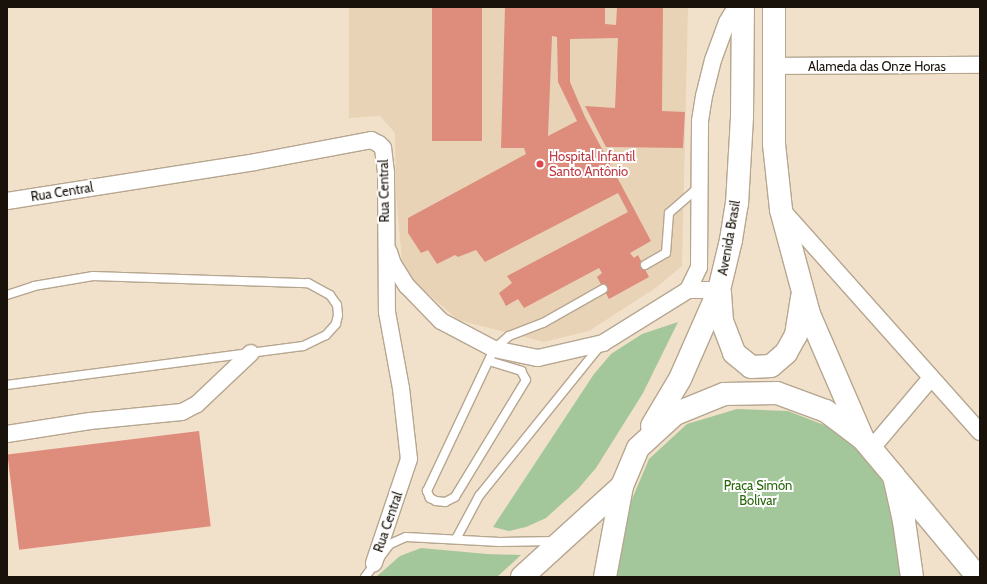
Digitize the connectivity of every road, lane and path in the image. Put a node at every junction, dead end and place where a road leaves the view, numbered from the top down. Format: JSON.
{"nodes":[{"id":1,"x":736,"y":7,"type":"edge"},
{"id":2,"x":743,"y":7,"type":"edge"},
{"id":3,"x":774,"y":7,"type":"edge"},
{"id":4,"x":980,"y":65,"type":"edge"},
{"id":5,"x":773,"y":66,"type":"junction"},
{"id":6,"x":699,"y":187,"type":"junction"},
{"id":7,"x":7,"y":201,"type":"edge"},
{"id":8,"x":781,"y":210,"type":"junction"},
{"id":9,"x":385,"y":237,"type":"junction"},
{"id":10,"x":645,"y":265,"type":"dead end"},
{"id":11,"x":603,"y":289,"type":"dead end"},
{"id":12,"x":688,"y":290,"type":"junction"},
{"id":13,"x":720,"y":290,"type":"junction"},
{"id":14,"x":803,"y":291,"type":"junction"},
{"id":15,"x":7,"y":295,"type":"edge"},
{"id":16,"x":603,"y":343,"type":"junction"},
{"id":17,"x":251,"y":353,"type":"junction"},
{"id":18,"x":491,"y":355,"type":"junction"},
{"id":19,"x":930,"y":378,"type":"junction"},
{"id":20,"x":7,"y":385,"type":"edge"},
{"id":21,"x":980,"y":432,"type":"edge"},
{"id":22,"x":7,"y":434,"type":"edge"},
{"id":23,"x":867,"y":444,"type":"junction"},
{"id":24,"x":638,"y":448,"type":"junction"},
{"id":25,"x":894,"y":476,"type":"junction"},
{"id":26,"x":622,"y":486,"type":"junction"},
{"id":27,"x":456,"y":540,"type":"junction"},
{"id":28,"x":562,"y":542,"type":"junction"},
{"id":29,"x":374,"y":563,"type":"junction"},
{"id":30,"x":365,"y":577,"type":"edge"},
{"id":31,"x":522,"y":577,"type":"edge"},
{"id":32,"x":605,"y":577,"type":"edge"},
{"id":33,"x":912,"y":577,"type":"edge"},
{"id":34,"x":978,"y":577,"type":"edge"}],
"edges":[{"from":1,"to":6,"type":"street"},
{"from":2,"to":13,"type":"highway","name":"Avenida Brasil"},
{"from":3,"to":5,"type":"highway"},
{"from":4,"to":5,"type":"street","name":"Alameda das Onze Horas"},
{"from":5,"to":8,"type":"highway"},
{"from":6,"to":10,"type":"lane"},
{"from":6,"to":12,"type":"street"},
{"from":7,"to":9,"type":"street","name":"Rua Central"},
{"from":8,"to":14,"type":"highway"},
{"from":8,"to":19,"type":"street"},
{"from":9,"to":18,"type":"street"},
{"from":9,"to":29,"type":"street","name":"Rua Central"},
{"from":11,"to":18,"type":"lane"},
{"from":12,"to":13,"type":"street"},
{"from":12,"to":16,"type":"street"},
{"from":13,"to":14,"type":"highway"},
{"from":13,"to":24,"type":"highway","name":"Avenida Brasil"},
{"from":14,"to":23,"type":"highway"},
{"from":15,"to":17,"type":"lane"},
{"from":16,"to":18,"type":"street"},
{"from":16,"to":27,"type":"lane"},
{"from":17,"to":20,"type":"lane"},
{"from":17,"to":22,"type":"street"},
{"from":18,"to":18,"type":"lane"},
{"from":19,"to":21,"type":"street"},
{"from":19,"to":23,"type":"street"},
{"from":23,"to":24,"type":"highway"},
{"from":23,"to":25,"type":"highway"},
{"from":24,"to":26,"type":"highway","name":"Avenida Brasil"},
{"from":25,"to":33,"type":"highway"},
{"from":25,"to":34,"type":"highway"},
{"from":26,"to":28,"type":"highway"},
{"from":26,"to":32,"type":"highway"},
{"from":27,"to":28,"type":"lane"},
{"from":27,"to":29,"type":"lane"},
{"from":28,"to":31,"type":"highway"},
{"from":29,"to":30,"type":"lane"}]}
